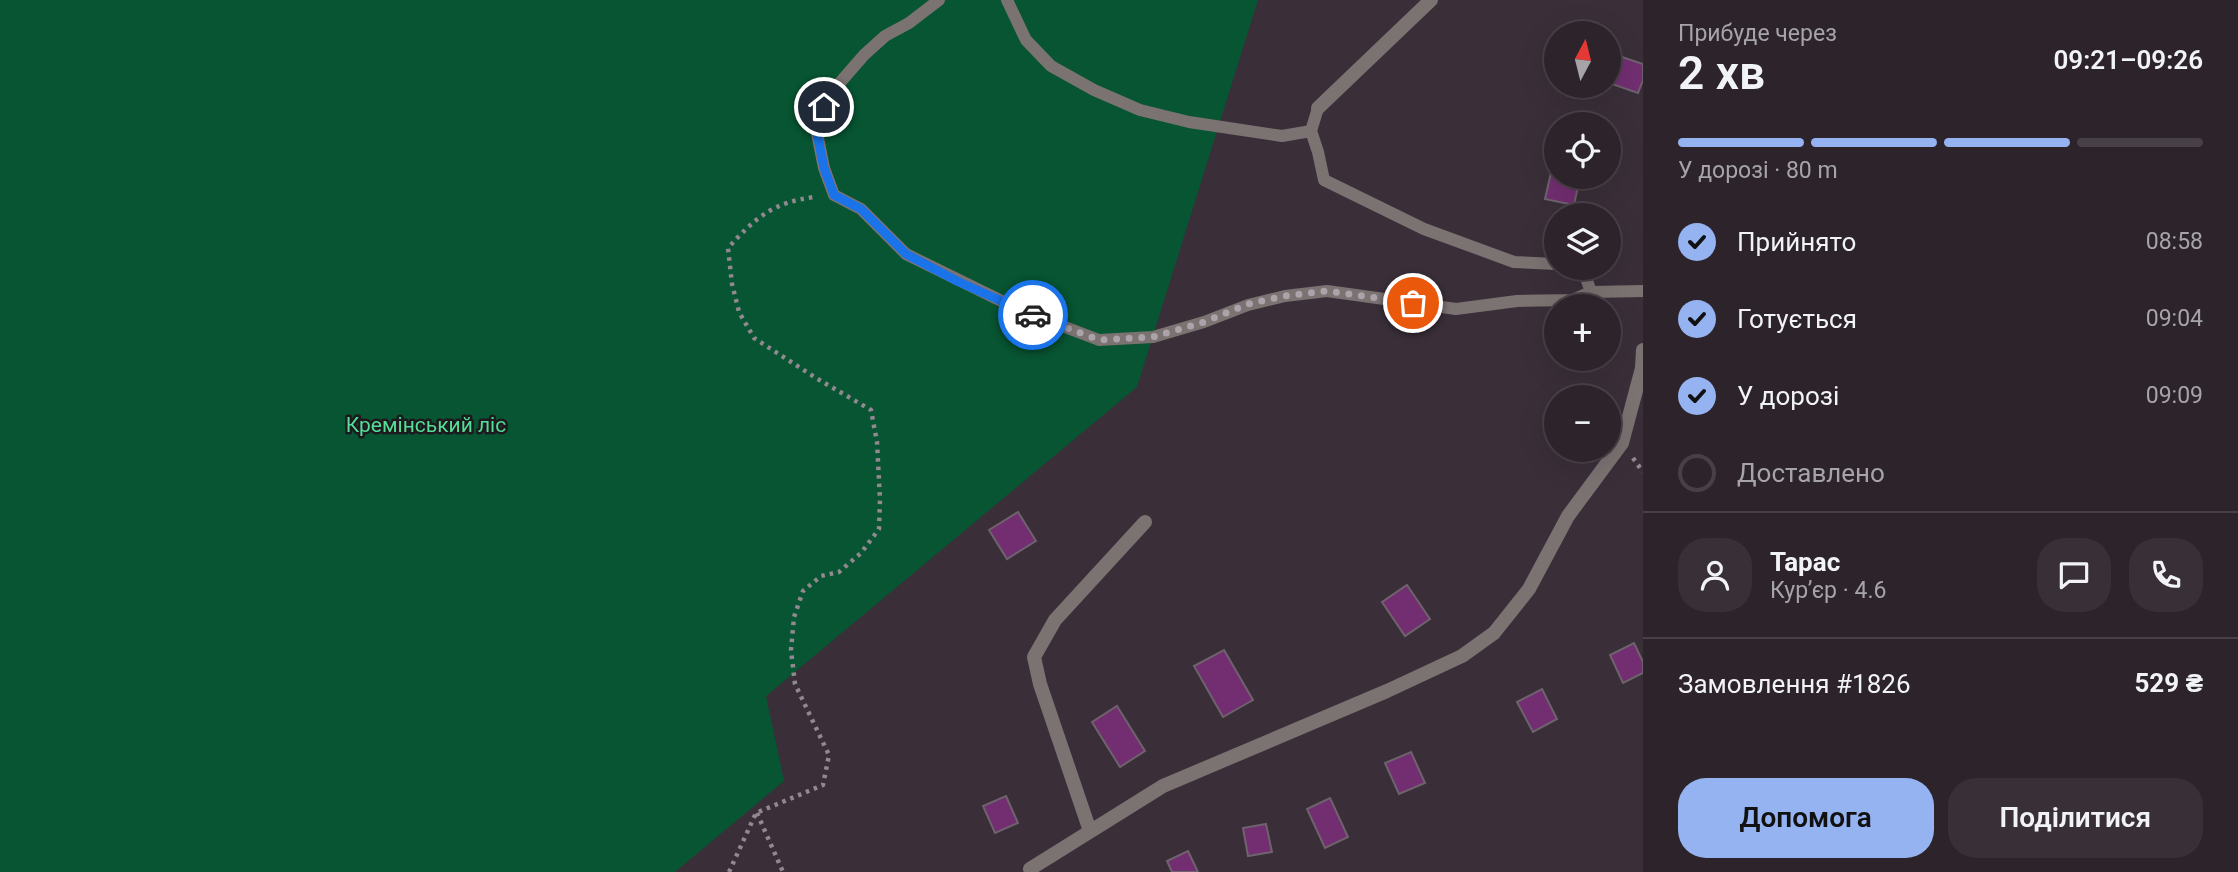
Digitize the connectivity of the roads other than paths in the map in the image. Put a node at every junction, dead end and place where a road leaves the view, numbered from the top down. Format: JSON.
{"nodes":[{"id":1,"x":939,"y":0,"type":"edge"},
{"id":2,"x":1007,"y":0,"type":"edge"},
{"id":3,"x":1431,"y":0,"type":"edge"},
{"id":4,"x":1318,"y":108,"type":"joint"},
{"id":5,"x":1311,"y":131,"type":"junction"},
{"id":6,"x":1544,"y":263,"type":"edge"},
{"id":7,"x":1587,"y":280,"type":"edge"},
{"id":8,"x":1643,"y":290,"type":"edge"},
{"id":9,"x":1591,"y":292,"type":"junction"},
{"id":10,"x":1643,"y":350,"type":"edge"},
{"id":11,"x":1145,"y":522,"type":"dead end"},
{"id":12,"x":1090,"y":831,"type":"junction"},
{"id":13,"x":1029,"y":871,"type":"edge"}],
"edges":[{"from":1,"to":9,"type":"lane"},
{"from":2,"to":5,"type":"lane"},
{"from":3,"to":4,"type":"street"},
{"from":4,"to":5,"type":"lane"},
{"from":5,"to":6,"type":"lane"},
{"from":7,"to":9,"type":"lane"},
{"from":8,"to":9,"type":"lane"},
{"from":10,"to":12,"type":"street"},
{"from":11,"to":12,"type":"street"},
{"from":12,"to":13,"type":"street"}]}
